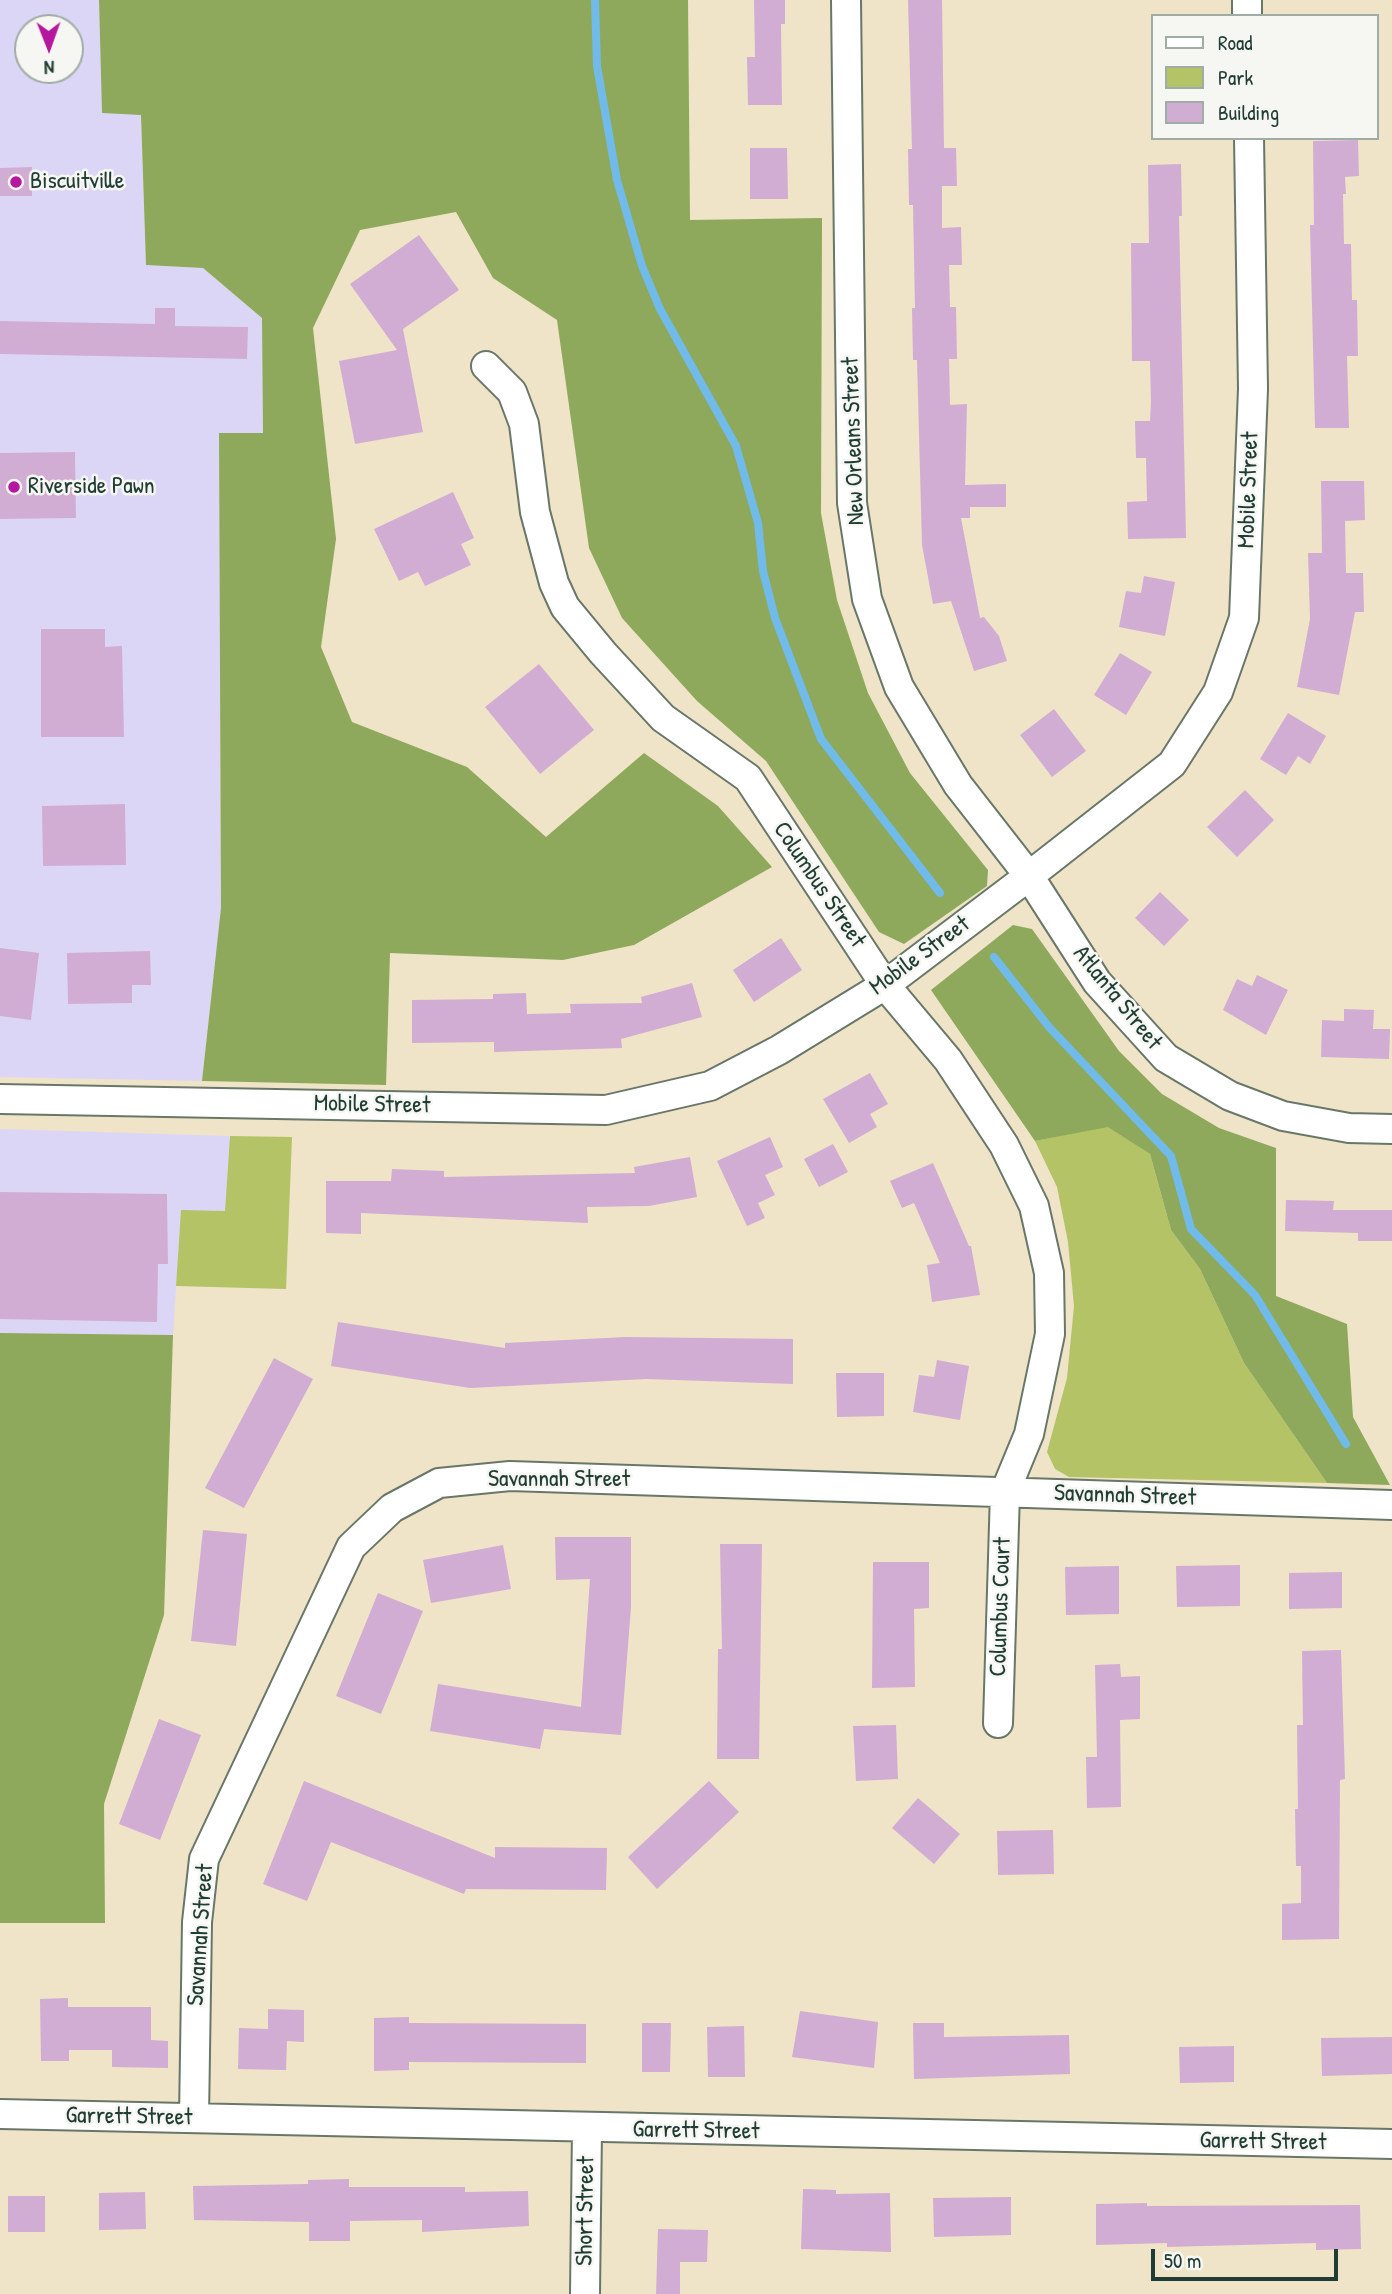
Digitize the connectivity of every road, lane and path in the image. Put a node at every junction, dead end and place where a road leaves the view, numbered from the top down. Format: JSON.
{"nodes":[{"id":1,"x":846,"y":0,"type":"edge"},
{"id":2,"x":1249,"y":140,"type":"edge"},
{"id":3,"x":486,"y":366,"type":"dead end"},
{"id":4,"x":1029,"y":876,"type":"junction"},
{"id":5,"x":885,"y":985,"type":"junction"},
{"id":6,"x":0,"y":1099,"type":"edge"},
{"id":7,"x":1392,"y":1129,"type":"edge"},
{"id":8,"x":1005,"y":1492,"type":"junction"},
{"id":9,"x":1392,"y":1505,"type":"edge"},
{"id":10,"x":998,"y":1723,"type":"dead end"},
{"id":11,"x":0,"y":2114,"type":"edge"},
{"id":12,"x":194,"y":2118,"type":"junction"},
{"id":13,"x":587,"y":2129,"type":"junction"},
{"id":14,"x":1392,"y":2144,"type":"edge"},
{"id":15,"x":585,"y":2294,"type":"edge"}],
"edges":[{"from":1,"to":4,"type":"street","name":"New Orleans Street"},
{"from":2,"to":4,"type":"street","name":"Mobile Street"},
{"from":3,"to":5,"type":"street","name":"Columbus Street"},
{"from":4,"to":5,"type":"street","name":"Mobile Street"},
{"from":4,"to":7,"type":"street","name":"Atlanta Street"},
{"from":5,"to":6,"type":"street","name":"Mobile Street"},
{"from":5,"to":8,"type":"street","name":"Columbus Street"},
{"from":8,"to":9,"type":"street","name":"Savannah Street"},
{"from":8,"to":10,"type":"street","name":"Columbus Court"},
{"from":8,"to":12,"type":"street","name":"Savannah Street"},
{"from":11,"to":12,"type":"street","name":"Garrett Street"},
{"from":12,"to":13,"type":"street","name":"Garrett Street"},
{"from":13,"to":14,"type":"street","name":"Garrett Street"},
{"from":13,"to":15,"type":"street","name":"Short Street"}]}
